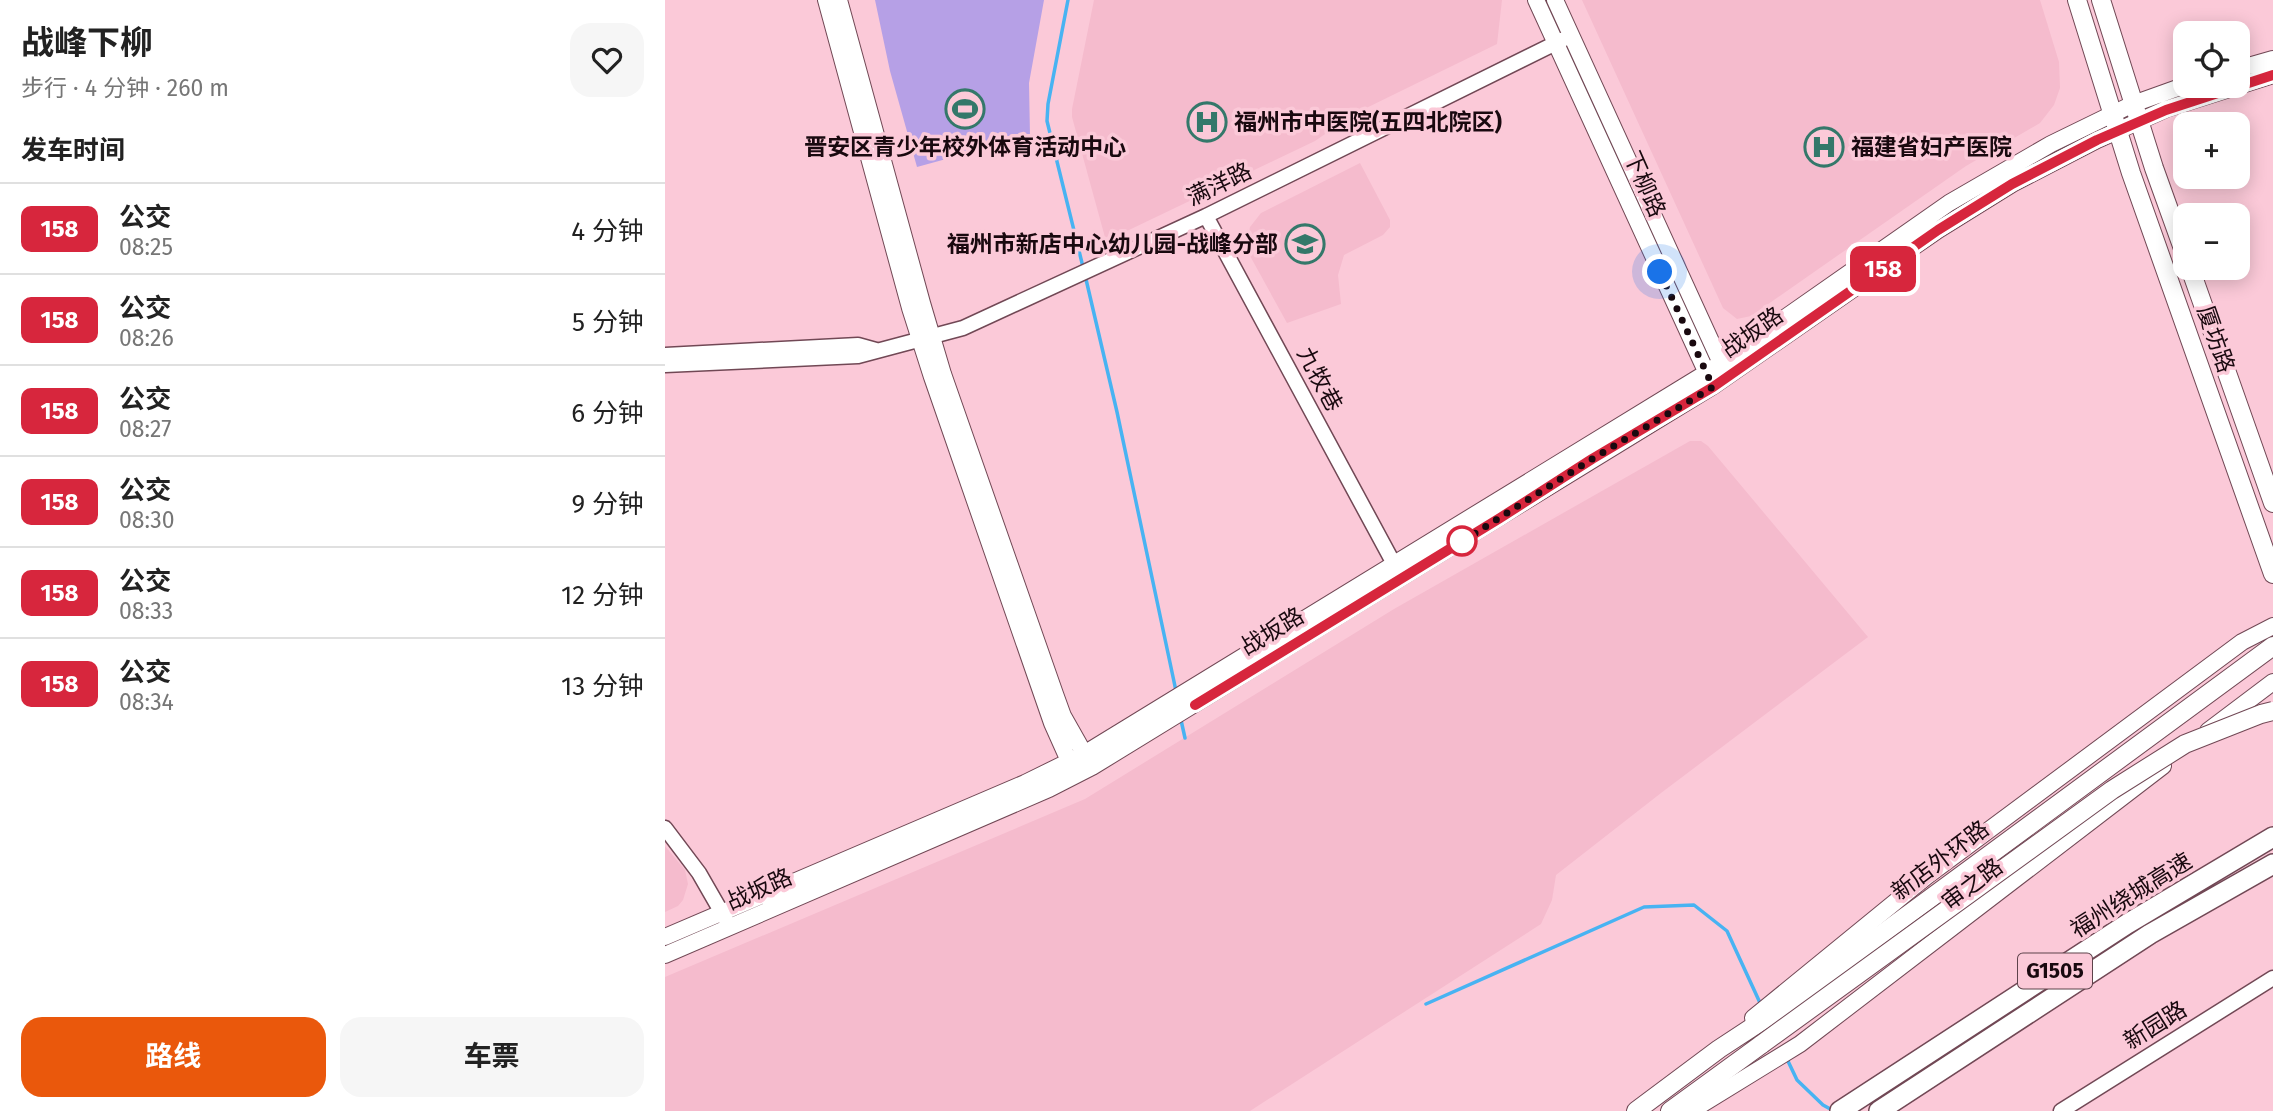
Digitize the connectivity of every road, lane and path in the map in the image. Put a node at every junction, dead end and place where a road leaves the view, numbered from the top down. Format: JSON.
{"nodes":[{"id":1,"x":826,"y":0,"type":"edge"},
{"id":2,"x":839,"y":0,"type":"edge"},
{"id":3,"x":1536,"y":0,"type":"edge"},
{"id":4,"x":1555,"y":0,"type":"edge"},
{"id":5,"x":2077,"y":0,"type":"edge"},
{"id":6,"x":2101,"y":0,"type":"edge"},
{"id":7,"x":1572,"y":36,"type":"junction"},
{"id":8,"x":1556,"y":43,"type":"junction"},
{"id":9,"x":2273,"y":59,"type":"edge"},
{"id":10,"x":2250,"y":66,"type":"edge"},
{"id":11,"x":2273,"y":75,"type":"edge"},
{"id":12,"x":2173,"y":92,"type":"edge"},
{"id":13,"x":2136,"y":112,"type":"junction"},
{"id":14,"x":2115,"y":122,"type":"junction"},
{"id":15,"x":1206,"y":216,"type":"junction"},
{"id":16,"x":2173,"y":219,"type":"edge"},
{"id":17,"x":2194,"y":280,"type":"edge"},
{"id":18,"x":926,"y":338,"type":"junction"},
{"id":19,"x":877,"y":350,"type":"junction"},
{"id":20,"x":665,"y":355,"type":"edge"},
{"id":21,"x":665,"y":365,"type":"edge"},
{"id":22,"x":1724,"y":370,"type":"junction"},
{"id":23,"x":1710,"y":380,"type":"junction"},
{"id":24,"x":2273,"y":503,"type":"edge"},
{"id":25,"x":1394,"y":564,"type":"junction"},
{"id":26,"x":2273,"y":574,"type":"edge"},
{"id":27,"x":2273,"y":626,"type":"edge"},
{"id":28,"x":2273,"y":646,"type":"edge"},
{"id":29,"x":2273,"y":682,"type":"edge"},
{"id":30,"x":1193,"y":697,"type":"junction"},
{"id":31,"x":2273,"y":711,"type":"edge"},
{"id":32,"x":1080,"y":765,"type":"junction"},
{"id":33,"x":665,"y":828,"type":"edge"},
{"id":34,"x":2273,"y":837,"type":"edge"},
{"id":35,"x":2273,"y":864,"type":"edge"},
{"id":36,"x":2273,"y":872,"type":"edge"},
{"id":37,"x":726,"y":920,"type":"junction"},
{"id":38,"x":2150,"y":934,"type":"junction"},
{"id":39,"x":665,"y":937,"type":"edge"},
{"id":40,"x":665,"y":955,"type":"edge"},
{"id":41,"x":2273,"y":978,"type":"edge"},
{"id":42,"x":1755,"y":1031,"type":"junction"},
{"id":43,"x":2081,"y":1105,"type":"edge"},
{"id":44,"x":1636,"y":1111,"type":"edge"},
{"id":45,"x":1670,"y":1111,"type":"edge"},
{"id":46,"x":1691,"y":1111,"type":"edge"},
{"id":47,"x":1840,"y":1111,"type":"edge"},
{"id":48,"x":1879,"y":1111,"type":"edge"},
{"id":49,"x":2061,"y":1111,"type":"edge"}],
"edges":[{"from":1,"to":18,"type":"main road"},
{"from":2,"to":18,"type":"main road"},
{"from":3,"to":8,"type":"main road","name":"下柳路"},
{"from":4,"to":7,"type":"main road","name":"下柳路"},
{"from":5,"to":14,"type":"main road","name":"厦坊路"},
{"from":6,"to":13,"type":"main road"},
{"from":7,"to":8,"type":"street","name":"满洋路"},
{"from":7,"to":22,"type":"main road","name":"下柳路"},
{"from":8,"to":15,"type":"street","name":"满洋路"},
{"from":8,"to":23,"type":"main road","name":"下柳路"},
{"from":9,"to":10,"type":"main road"},
{"from":11,"to":13,"type":"main road","name":"战坂路"},
{"from":12,"to":13,"type":"main road","name":"战坂路"},
{"from":13,"to":14,"type":"main road","name":"战坂路"},
{"from":13,"to":16,"type":"main road"},
{"from":14,"to":22,"type":"main road","name":"战坂路"},
{"from":14,"to":26,"type":"main road","name":"厦坊路"},
{"from":15,"to":18,"type":"street","name":"满洋路"},
{"from":15,"to":25,"type":"street","name":"九牧巷"},
{"from":17,"to":24,"type":"main road","name":"厦坊路"},
{"from":18,"to":19,"type":"street","name":"满洋路"},
{"from":18,"to":32,"type":"main road"},
{"from":19,"to":20,"type":"street","name":"满洋路"},
{"from":19,"to":21,"type":"street","name":"满洋路"},
{"from":22,"to":23,"type":"main road","name":"战坂路"},
{"from":23,"to":25,"type":"main road","name":"战坂路"},
{"from":23,"to":30,"type":"main road","name":"战坂路"},
{"from":25,"to":30,"type":"main road","name":"战坂路"},
{"from":27,"to":42,"type":"main road","name":"审之路"},
{"from":28,"to":42,"type":"main road","name":"新店外环路"},
{"from":29,"to":46,"type":"main road","name":"审之路"},
{"from":30,"to":32,"type":"main road","name":"战坂路"},
{"from":31,"to":42,"type":"main road","name":"新店外环路","bridge":true},
{"from":32,"to":37,"type":"main road","name":"战坂路"},
{"from":33,"to":37,"type":"street"},
{"from":34,"to":47,"type":"highway","name":"福州绕城高速","number":"G1505"},
{"from":35,"to":38,"type":"highway","name":"福州绕城高速","number":"G1505"},
{"from":36,"to":38,"type":"highway"},
{"from":37,"to":39,"type":"main road","name":"战坂路"},
{"from":37,"to":40,"type":"main road","name":"战坂路"},
{"from":38,"to":48,"type":"highway","name":"福州绕城高速","number":"G1505"},
{"from":41,"to":43,"type":"street","name":"新园路"},
{"from":42,"to":44,"type":"main road","name":"新店外环路"},
{"from":42,"to":45,"type":"main road","name":"新店外环路"},
{"from":43,"to":49,"type":"street","name":"新园路"}]}
